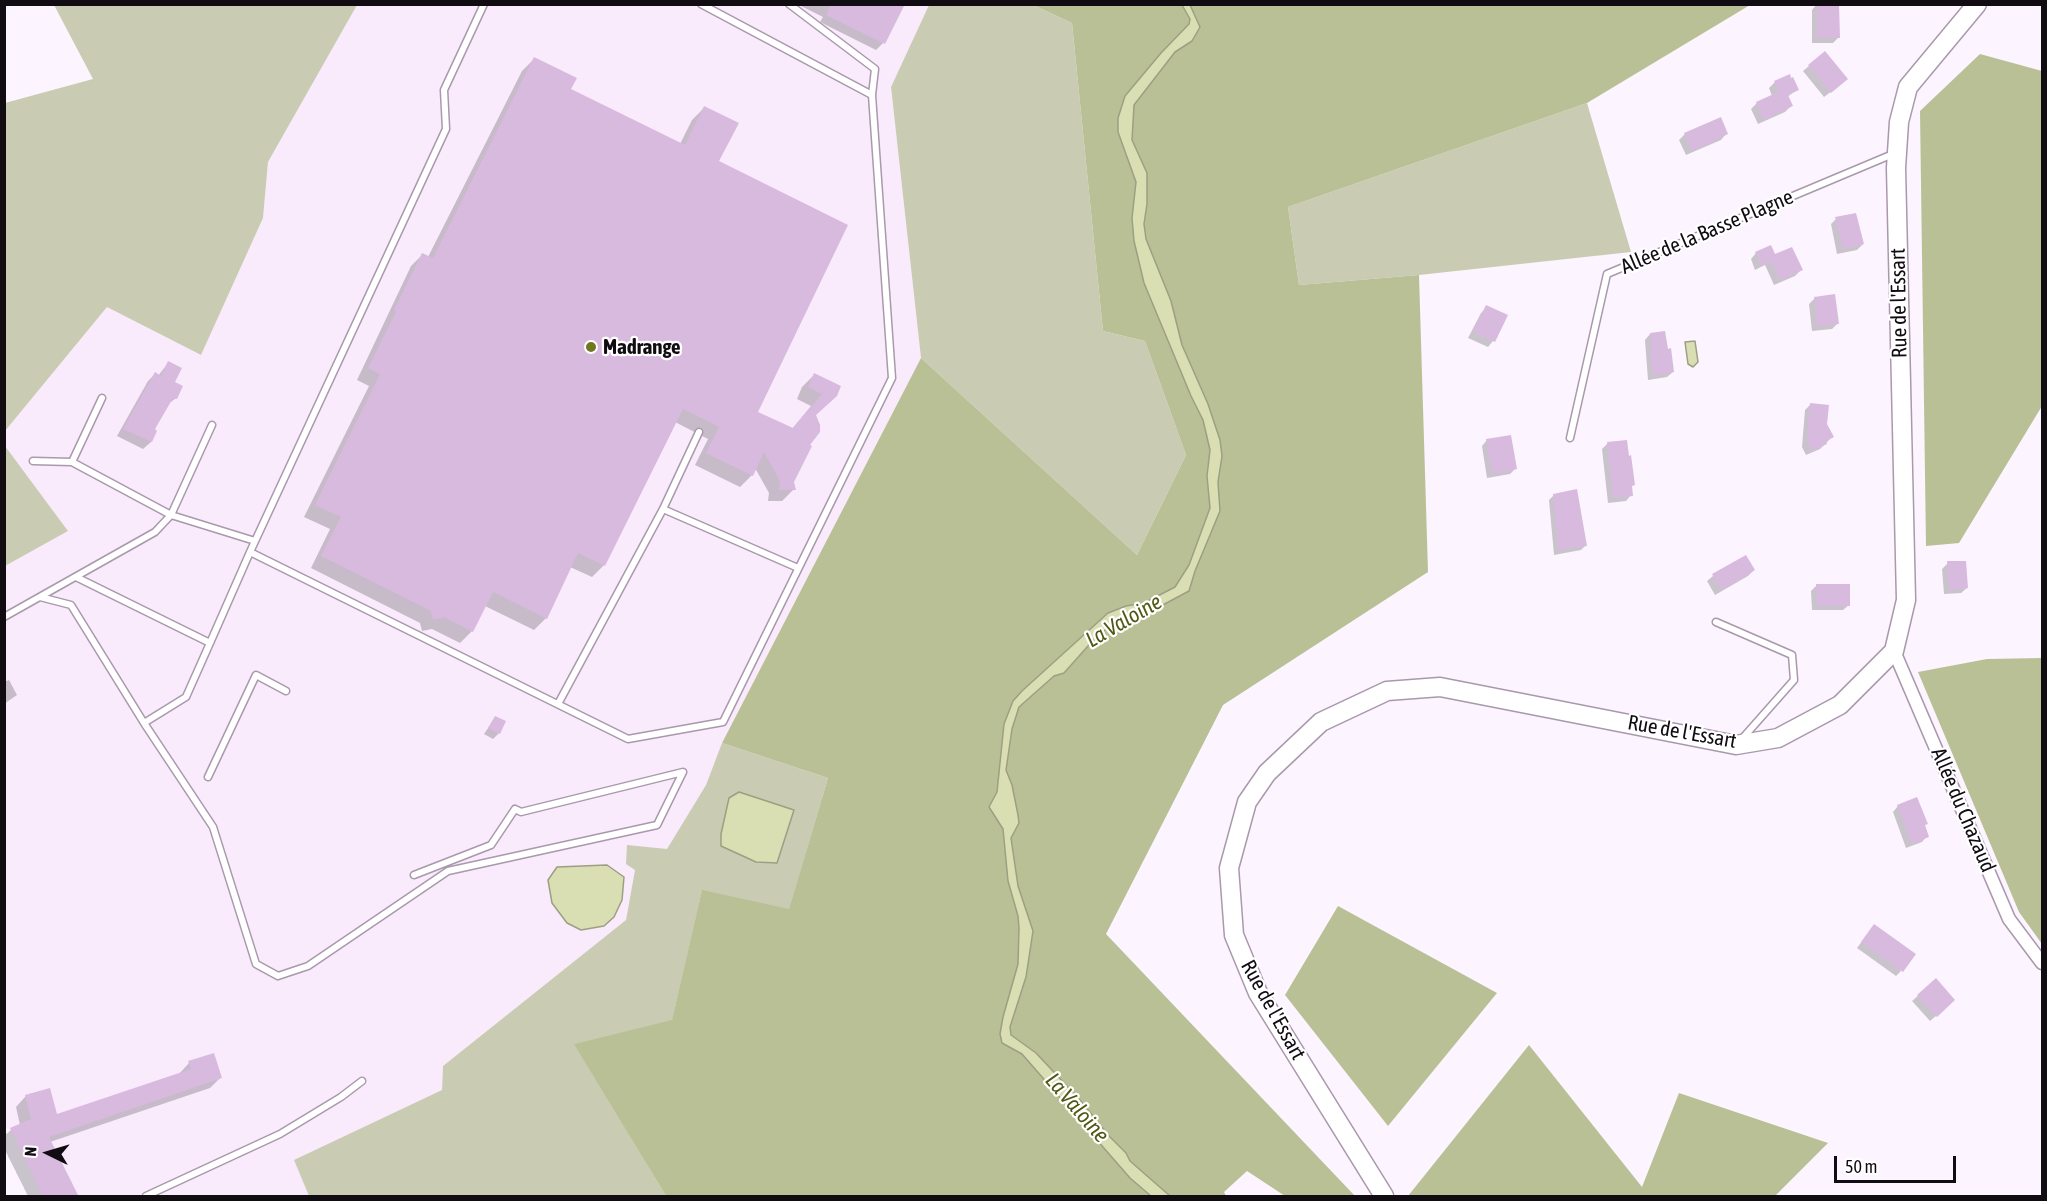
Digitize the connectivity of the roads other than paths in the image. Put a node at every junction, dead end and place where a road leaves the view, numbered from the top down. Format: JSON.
{"nodes":[{"id":1,"x":484,"y":4,"type":"edge"},
{"id":2,"x":701,"y":4,"type":"edge"},
{"id":3,"x":789,"y":4,"type":"edge"},
{"id":4,"x":1977,"y":4,"type":"edge"},
{"id":5,"x":872,"y":94,"type":"junction"},
{"id":6,"x":1897,"y":153,"type":"junction"},
{"id":7,"x":102,"y":398,"type":"dead end"},
{"id":8,"x":212,"y":425,"type":"dead end"},
{"id":9,"x":699,"y":432,"type":"dead end"},
{"id":10,"x":1570,"y":438,"type":"dead end"},
{"id":11,"x":33,"y":461,"type":"dead end"},
{"id":12,"x":72,"y":462,"type":"junction"},
{"id":13,"x":663,"y":509,"type":"junction"},
{"id":14,"x":171,"y":515,"type":"junction"},
{"id":15,"x":255,"y":541,"type":"junction"},
{"id":16,"x":250,"y":552,"type":"junction"},
{"id":17,"x":798,"y":568,"type":"junction"},
{"id":18,"x":76,"y":578,"type":"junction"},
{"id":19,"x":40,"y":597,"type":"junction"},
{"id":20,"x":4,"y":617,"type":"edge"},
{"id":21,"x":1716,"y":622,"type":"dead end"},
{"id":22,"x":210,"y":643,"type":"junction"},
{"id":23,"x":1894,"y":651,"type":"junction"},
{"id":24,"x":286,"y":691,"type":"dead end"},
{"id":25,"x":558,"y":704,"type":"junction"},
{"id":26,"x":144,"y":723,"type":"junction"},
{"id":27,"x":1736,"y":745,"type":"junction"},
{"id":28,"x":208,"y":777,"type":"dead end"},
{"id":29,"x":414,"y":875,"type":"dead end"},
{"id":30,"x":2043,"y":963,"type":"edge"},
{"id":31,"x":362,"y":1081,"type":"dead end"},
{"id":32,"x":146,"y":1197,"type":"edge"},
{"id":33,"x":1384,"y":1197,"type":"edge"}],
"edges":[{"from":1,"to":15,"type":"lane"},
{"from":2,"to":5,"type":"lane"},
{"from":3,"to":5,"type":"lane"},
{"from":4,"to":6,"type":"street","name":"Rue de l'Essart"},
{"from":5,"to":17,"type":"lane"},
{"from":6,"to":10,"type":"lane","name":"Allée de la Basse Plagne"},
{"from":6,"to":23,"type":"street","name":"Rue de l'Essart"},
{"from":7,"to":12,"type":"lane"},
{"from":8,"to":14,"type":"lane"},
{"from":9,"to":13,"type":"lane"},
{"from":11,"to":12,"type":"lane"},
{"from":12,"to":14,"type":"lane"},
{"from":13,"to":17,"type":"lane"},
{"from":13,"to":25,"type":"lane"},
{"from":14,"to":15,"type":"lane"},
{"from":14,"to":18,"type":"lane"},
{"from":15,"to":16,"type":"lane"},
{"from":16,"to":22,"type":"lane"},
{"from":16,"to":25,"type":"lane"},
{"from":17,"to":25,"type":"lane"},
{"from":18,"to":19,"type":"lane"},
{"from":18,"to":22,"type":"lane"},
{"from":19,"to":20,"type":"lane"},
{"from":19,"to":26,"type":"lane"},
{"from":21,"to":27,"type":"lane"},
{"from":22,"to":26,"type":"lane"},
{"from":23,"to":27,"type":"street","name":"Rue de l'Essart"},
{"from":23,"to":30,"type":"street","name":"Allée du Chazaud"},
{"from":24,"to":28,"type":"lane"},
{"from":26,"to":29,"type":"lane"},
{"from":27,"to":33,"type":"street","name":"Rue de l'Essart"},
{"from":31,"to":32,"type":"lane"}]}
